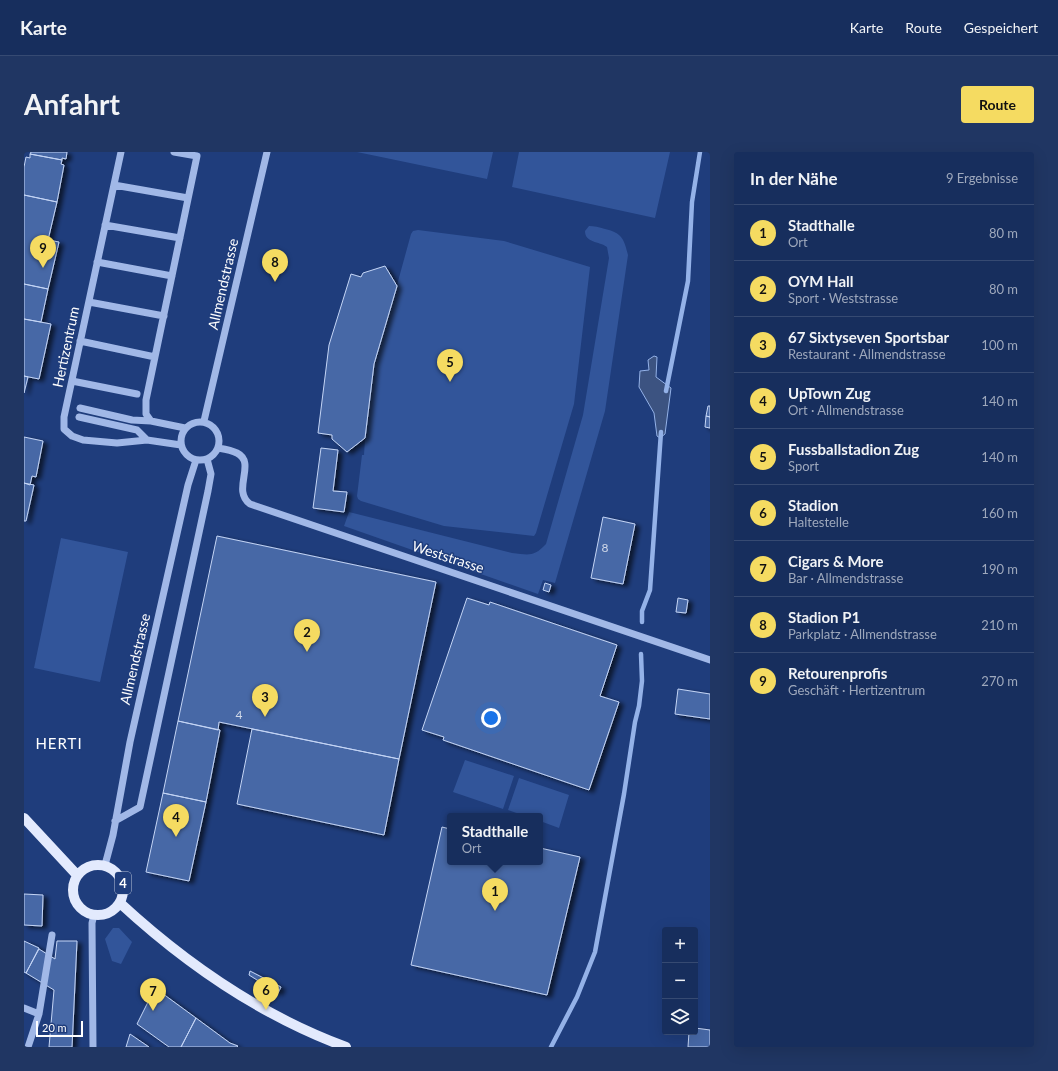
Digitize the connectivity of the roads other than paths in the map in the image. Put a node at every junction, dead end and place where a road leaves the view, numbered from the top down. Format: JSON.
{"nodes":[{"id":1,"x":120,"y":152,"type":"edge"},
{"id":2,"x":174,"y":152,"type":"edge"},
{"id":3,"x":267,"y":152,"type":"edge"},
{"id":4,"x":114,"y":185,"type":"junction"},
{"id":5,"x":188,"y":198,"type":"junction"},
{"id":6,"x":105,"y":225,"type":"junction"},
{"id":7,"x":180,"y":238,"type":"junction"},
{"id":8,"x":97,"y":262,"type":"junction"},
{"id":9,"x":172,"y":276,"type":"junction"},
{"id":10,"x":89,"y":302,"type":"junction"},
{"id":11,"x":164,"y":316,"type":"junction"},
{"id":12,"x":80,"y":341,"type":"junction"},
{"id":13,"x":155,"y":356,"type":"junction"},
{"id":14,"x":72,"y":380,"type":"junction"},
{"id":15,"x":137,"y":394,"type":"dead end"},
{"id":16,"x":80,"y":408,"type":"dead end"},
{"id":17,"x":79,"y":417,"type":"dead end"},
{"id":18,"x":151,"y":421,"type":"junction"},
{"id":19,"x":204,"y":421,"type":"junction"},
{"id":20,"x":185,"y":428,"type":"junction"},
{"id":21,"x":147,"y":440,"type":"junction"},
{"id":22,"x":181,"y":445,"type":"junction"},
{"id":23,"x":218,"y":448,"type":"junction"},
{"id":24,"x":207,"y":459,"type":"junction"},
{"id":25,"x":196,"y":460,"type":"junction"},
{"id":26,"x":710,"y":660,"type":"edge"},
{"id":27,"x":24,"y":818,"type":"edge"},
{"id":28,"x":115,"y":821,"type":"junction"},
{"id":29,"x":105,"y":865,"type":"junction"},
{"id":30,"x":77,"y":875,"type":"junction"},
{"id":31,"x":120,"y":903,"type":"junction"},
{"id":32,"x":94,"y":915,"type":"junction"},
{"id":33,"x":52,"y":935,"type":"dead end"},
{"id":34,"x":24,"y":1008,"type":"edge"},
{"id":35,"x":39,"y":1014,"type":"junction"},
{"id":36,"x":28,"y":1047,"type":"edge"},
{"id":37,"x":93,"y":1047,"type":"edge"},
{"id":38,"x":346,"y":1047,"type":"edge"}],
"edges":[{"from":1,"to":4,"type":"street","name":"Hertizentrum"},
{"from":2,"to":5,"type":"street"},
{"from":3,"to":19,"type":"street","name":"Allmendstrasse"},
{"from":4,"to":5,"type":"street"},
{"from":4,"to":6,"type":"street","name":"Hertizentrum"},
{"from":5,"to":7,"type":"street"},
{"from":6,"to":7,"type":"street"},
{"from":6,"to":8,"type":"street","name":"Hertizentrum"},
{"from":7,"to":9,"type":"street"},
{"from":8,"to":9,"type":"street"},
{"from":8,"to":10,"type":"street","name":"Hertizentrum"},
{"from":9,"to":11,"type":"street"},
{"from":10,"to":11,"type":"street"},
{"from":10,"to":12,"type":"street","name":"Hertizentrum"},
{"from":11,"to":13,"type":"street"},
{"from":12,"to":13,"type":"street"},
{"from":12,"to":14,"type":"street","name":"Hertizentrum"},
{"from":13,"to":18,"type":"street"},
{"from":14,"to":15,"type":"street"},
{"from":14,"to":21,"type":"street","name":"Hertizentrum"},
{"from":16,"to":18,"type":"street"},
{"from":17,"to":21,"type":"street"},
{"from":18,"to":20,"type":"street"},
{"from":19,"to":20,"type":"street"},
{"from":19,"to":23,"type":"street"},
{"from":20,"to":22,"type":"street"},
{"from":21,"to":22,"type":"street","name":"Hertizentrum"},
{"from":22,"to":25,"type":"street"},
{"from":23,"to":24,"type":"street"},
{"from":23,"to":26,"type":"street","name":"Weststrasse"},
{"from":24,"to":25,"type":"street"},
{"from":24,"to":28,"type":"street"},
{"from":25,"to":28,"type":"street","name":"Allmendstrasse"},
{"from":27,"to":30,"type":"main road"},
{"from":28,"to":29,"type":"street","name":"Allmendstrasse"},
{"from":29,"to":30,"type":"main road","number":"4"},
{"from":29,"to":31,"type":"main road","number":"4"},
{"from":30,"to":32,"type":"main road"},
{"from":31,"to":32,"type":"main road","number":"4"},
{"from":31,"to":38,"type":"main road","number":"4"},
{"from":32,"to":37,"type":"street"},
{"from":33,"to":35,"type":"street"},
{"from":34,"to":35,"type":"street"},
{"from":35,"to":36,"type":"street"}]}
